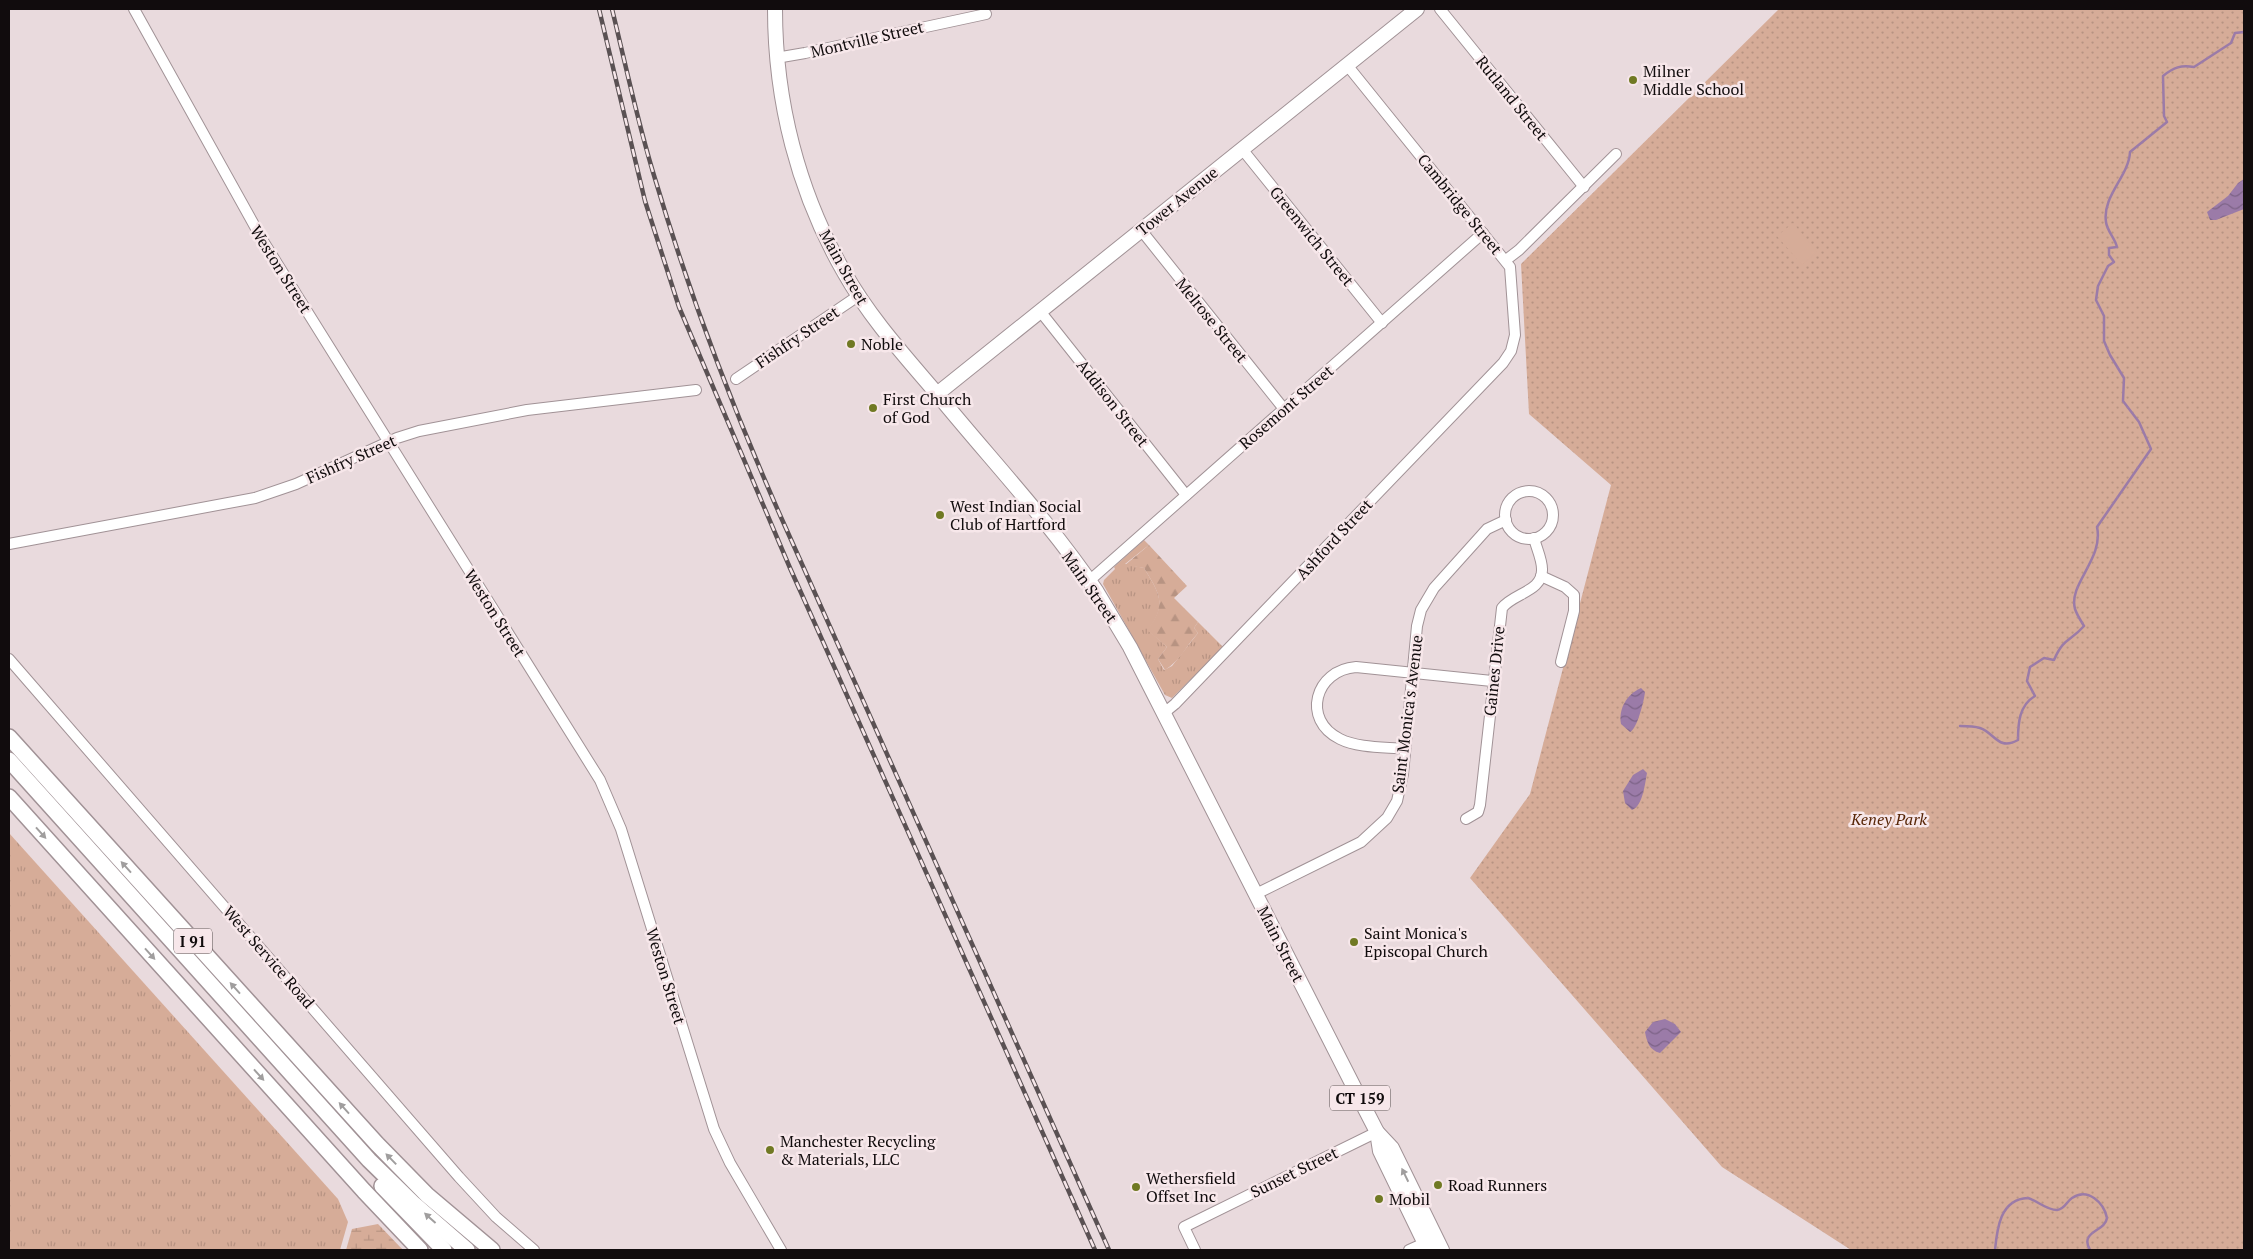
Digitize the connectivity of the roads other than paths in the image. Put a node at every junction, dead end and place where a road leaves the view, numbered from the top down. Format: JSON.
{"nodes":[{"id":1,"x":134,"y":9,"type":"edge"},
{"id":2,"x":775,"y":9,"type":"edge"},
{"id":3,"x":1418,"y":9,"type":"edge"},
{"id":4,"x":1440,"y":9,"type":"edge"},
{"id":5,"x":986,"y":14,"type":"dead end"},
{"id":6,"x":776,"y":58,"type":"junction"},
{"id":7,"x":1348,"y":65,"type":"junction"},
{"id":8,"x":1242,"y":149,"type":"junction"},
{"id":9,"x":1616,"y":154,"type":"dead end"},
{"id":10,"x":1584,"y":187,"type":"junction"},
{"id":11,"x":1141,"y":230,"type":"junction"},
{"id":12,"x":1483,"y":233,"type":"junction"},
{"id":13,"x":1506,"y":260,"type":"junction"},
{"id":14,"x":858,"y":296,"type":"junction"},
{"id":15,"x":1040,"y":311,"type":"junction"},
{"id":16,"x":1382,"y":323,"type":"junction"},
{"id":17,"x":1503,"y":363,"type":"joint"},
{"id":18,"x":736,"y":379,"type":"dead end"},
{"id":19,"x":696,"y":390,"type":"dead end"},
{"id":20,"x":937,"y":394,"type":"junction"},
{"id":21,"x":1284,"y":409,"type":"junction"},
{"id":22,"x":388,"y":442,"type":"junction"},
{"id":23,"x":1186,"y":495,"type":"junction"},
{"id":24,"x":1506,"y":520,"type":"junction"},
{"id":25,"x":1534,"y":538,"type":"junction"},
{"id":26,"x":9,"y":544,"type":"edge"},
{"id":27,"x":1541,"y":576,"type":"junction"},
{"id":28,"x":1089,"y":581,"type":"junction"},
{"id":29,"x":9,"y":660,"type":"edge"},
{"id":30,"x":1561,"y":662,"type":"dead end"},
{"id":31,"x":1412,"y":673,"type":"junction"},
{"id":32,"x":1492,"y":681,"type":"junction"},
{"id":33,"x":1164,"y":713,"type":"junction"},
{"id":34,"x":9,"y":737,"type":"edge"},
{"id":35,"x":1405,"y":749,"type":"junction"},
{"id":36,"x":9,"y":760,"type":"edge"},
{"id":37,"x":9,"y":773,"type":"edge"},
{"id":38,"x":9,"y":797,"type":"edge"},
{"id":39,"x":1466,"y":819,"type":"dead end"},
{"id":40,"x":1256,"y":894,"type":"junction"},
{"id":41,"x":1377,"y":1132,"type":"junction"},
{"id":42,"x":1429,"y":1243,"type":"edge"},
{"id":43,"x":420,"y":1250,"type":"edge"},
{"id":44,"x":444,"y":1250,"type":"edge"},
{"id":45,"x":467,"y":1250,"type":"edge"},
{"id":46,"x":492,"y":1250,"type":"edge"},
{"id":47,"x":534,"y":1250,"type":"edge"},
{"id":48,"x":781,"y":1250,"type":"edge"},
{"id":49,"x":1195,"y":1250,"type":"edge"},
{"id":50,"x":1409,"y":1250,"type":"edge"},
{"id":51,"x":1442,"y":1250,"type":"edge"}],
"edges":[{"from":1,"to":22,"type":"street","name":"Weston Street"},
{"from":2,"to":6,"type":"main road","name":"Main Street"},
{"from":3,"to":7,"type":"main road","name":"Tower Avenue"},
{"from":4,"to":10,"type":"street","name":"Rutland Street"},
{"from":5,"to":6,"type":"street","name":"Montville Street"},
{"from":6,"to":14,"type":"main road","name":"Main Street"},
{"from":7,"to":8,"type":"main road","name":"Tower Avenue"},
{"from":7,"to":12,"type":"street","name":"Cambridge Street"},
{"from":8,"to":11,"type":"main road","name":"Tower Avenue"},
{"from":8,"to":16,"type":"street","name":"Greenwich Street"},
{"from":9,"to":10,"type":"street"},
{"from":10,"to":13,"type":"street"},
{"from":11,"to":15,"type":"main road","name":"Tower Avenue"},
{"from":11,"to":21,"type":"street","name":"Melrose Street"},
{"from":12,"to":13,"type":"street","name":"Cambridge Street"},
{"from":12,"to":16,"type":"street","name":"Rosemont Street"},
{"from":13,"to":17,"type":"street","name":"Cambridge Street"},
{"from":14,"to":18,"type":"street","name":"Fishfry Street"},
{"from":14,"to":20,"type":"main road","name":"Main Street"},
{"from":15,"to":20,"type":"main road","name":"Tower Avenue"},
{"from":15,"to":23,"type":"street","name":"Addison Street"},
{"from":16,"to":21,"type":"street","name":"Rosemont Street"},
{"from":17,"to":33,"type":"street","name":"Ashford Street"},
{"from":19,"to":22,"type":"street","name":"Fishfry Street"},
{"from":20,"to":28,"type":"main road","name":"Main Street"},
{"from":21,"to":23,"type":"street","name":"Rosemont Street"},
{"from":22,"to":26,"type":"street","name":"Fishfry Street"},
{"from":22,"to":48,"type":"street","name":"Weston Street"},
{"from":23,"to":28,"type":"street","name":"Rosemont Street"},
{"from":24,"to":25,"type":"street"},
{"from":24,"to":25,"type":"street"},
{"from":24,"to":31,"type":"street","name":"Saint Monica's Avenue"},
{"from":25,"to":27,"type":"street"},
{"from":27,"to":30,"type":"street"},
{"from":27,"to":32,"type":"street","name":"Gaines Drive"},
{"from":28,"to":33,"type":"main road","name":"Main Street"},
{"from":29,"to":47,"type":"street","name":"West Service Road"},
{"from":31,"to":32,"type":"street"},
{"from":31,"to":35,"type":"street","name":"Saint Monica's Avenue"},
{"from":31,"to":35,"type":"street"},
{"from":32,"to":39,"type":"street","name":"Gaines Drive"},
{"from":33,"to":40,"type":"main road","name":"Main Street"},
{"from":46,"to":34,"type":"highway","number":"I 91","one_way":true},
{"from":35,"to":40,"type":"street","name":"Saint Monica's Avenue"},
{"from":45,"to":36,"type":"highway","one_way":true},
{"from":37,"to":44,"type":"highway"},
{"from":38,"to":43,"type":"highway","number":"I 91","one_way":true},
{"from":40,"to":41,"type":"main road","name":"Main Street","number":"CT 159"},
{"from":41,"to":42,"type":"main road","number":"CT 159"},
{"from":41,"to":49,"type":"street","name":"Sunset Street"},
{"from":42,"to":50,"type":"street"},
{"from":42,"to":51,"type":"main road","number":"CT 159"}]}
